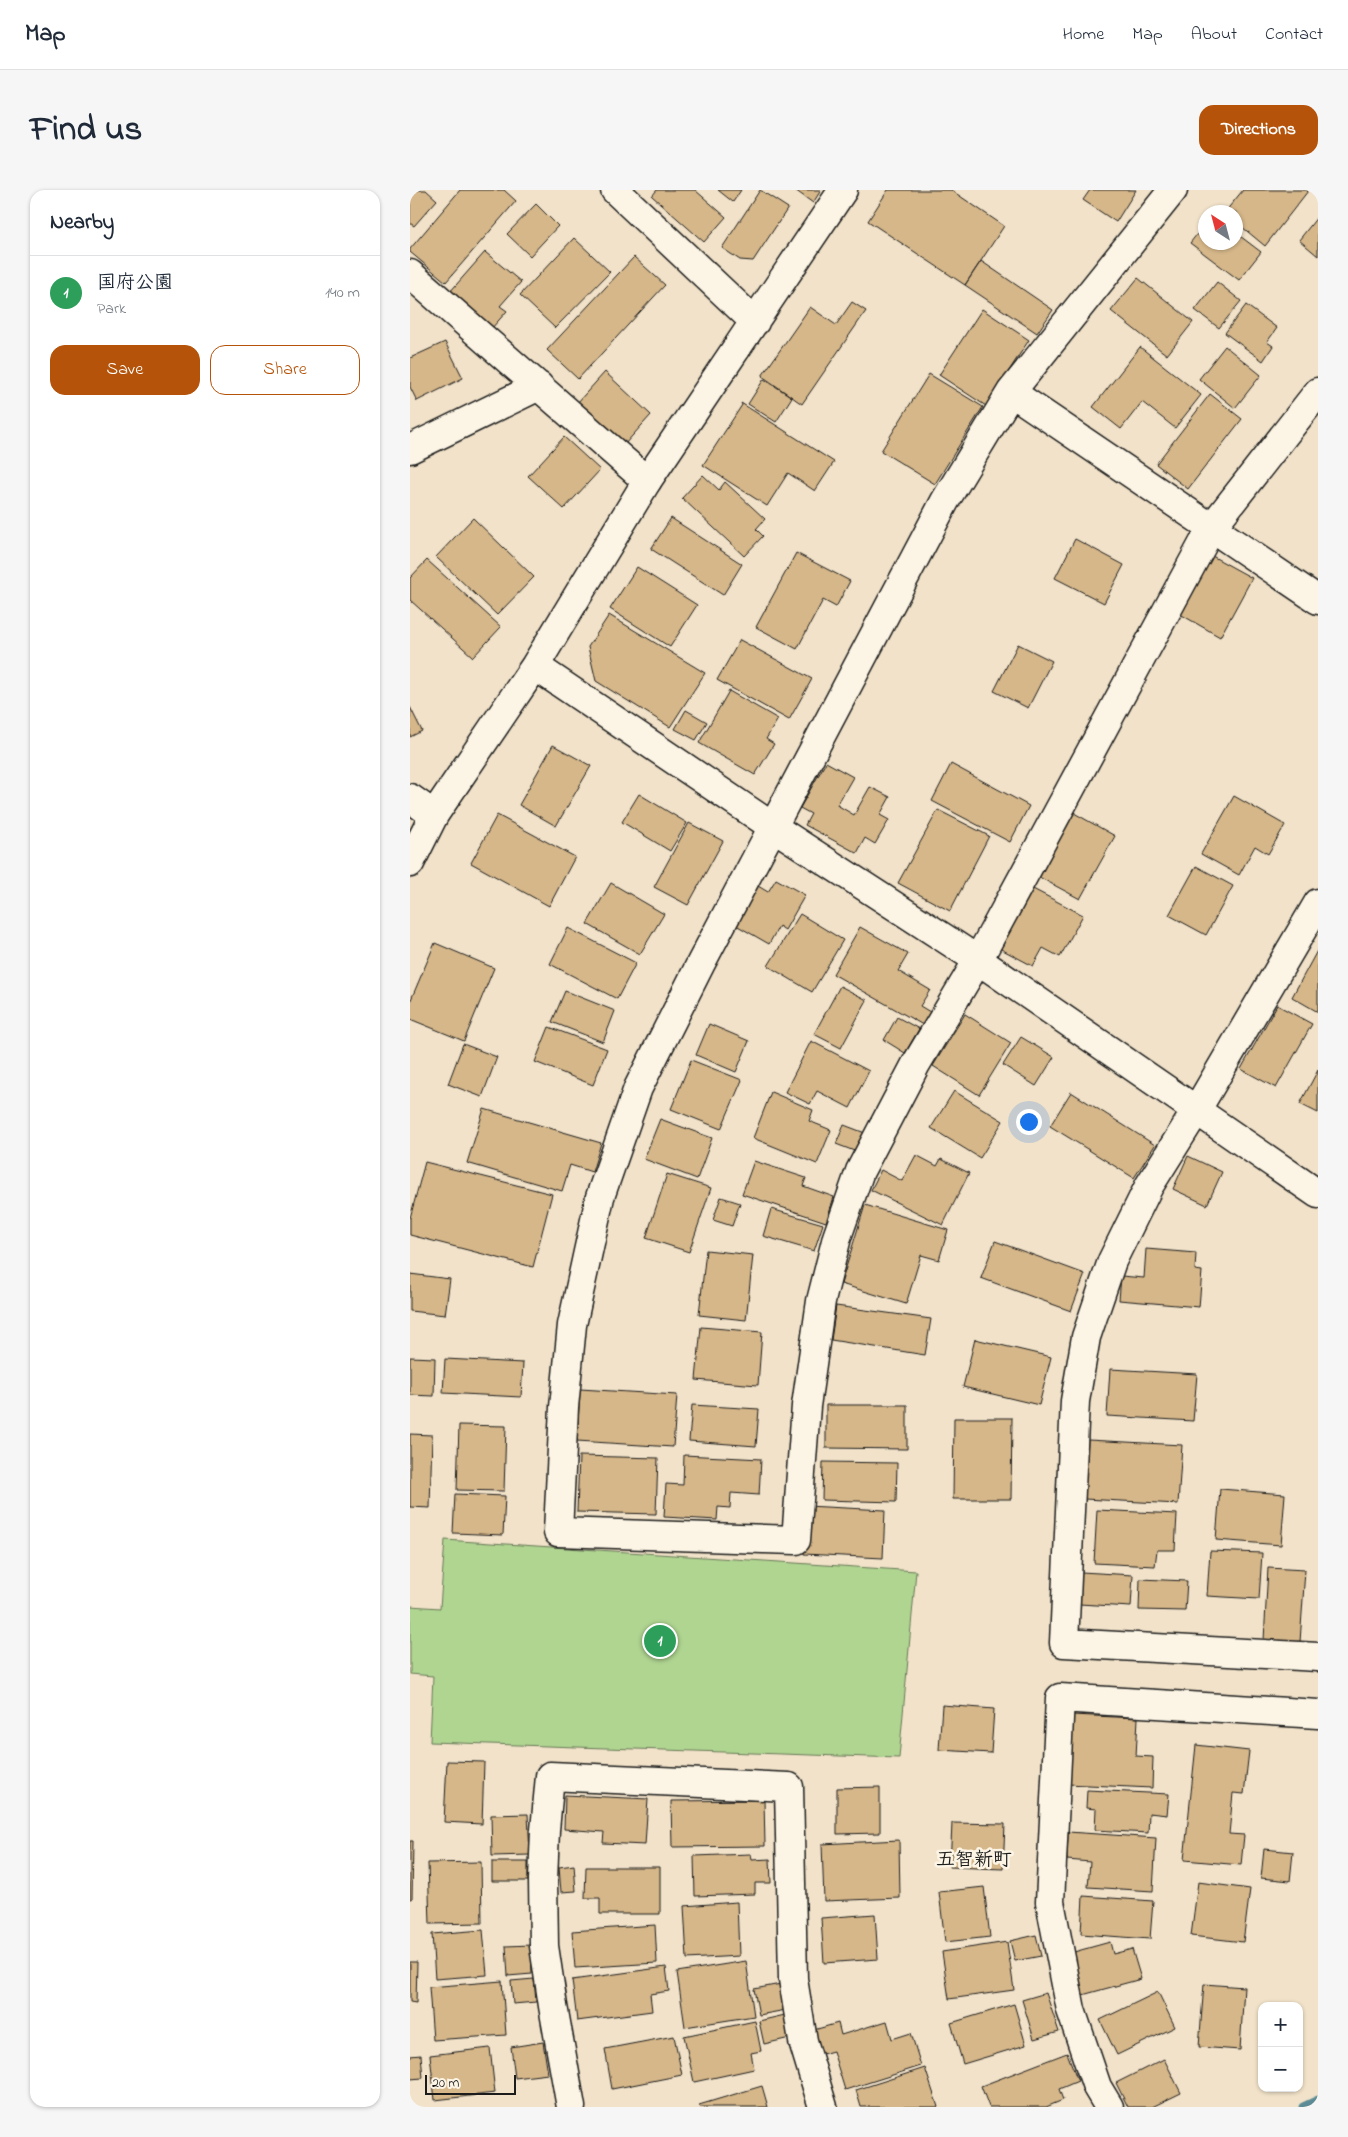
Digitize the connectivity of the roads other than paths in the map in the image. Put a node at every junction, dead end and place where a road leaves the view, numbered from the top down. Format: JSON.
{"nodes":[{"id":1,"x":615,"y":190,"type":"edge"},
{"id":2,"x":843,"y":190,"type":"edge"},
{"id":3,"x":1173,"y":190,"type":"edge"},
{"id":4,"x":410,"y":274,"type":"edge"},
{"id":5,"x":755,"y":322,"type":"junction"},
{"id":6,"x":539,"y":386,"type":"junction"},
{"id":7,"x":1011,"y":392,"type":"junction"},
{"id":8,"x":1318,"y":392,"type":"edge"},
{"id":9,"x":410,"y":449,"type":"edge"},
{"id":10,"x":647,"y":481,"type":"junction"},
{"id":11,"x":1212,"y":527,"type":"junction"},
{"id":12,"x":1318,"y":600,"type":"edge"},
{"id":13,"x":535,"y":666,"type":"junction"},
{"id":14,"x":410,"y":798,"type":"edge"},
{"id":15,"x":434,"y":815,"type":"junction"},
{"id":16,"x":773,"y":827,"type":"junction"},
{"id":17,"x":410,"y":864,"type":"edge"},
{"id":18,"x":1318,"y":903,"type":"edge"},
{"id":19,"x":978,"y":960,"type":"junction"},
{"id":20,"x":1196,"y":1111,"type":"junction"},
{"id":21,"x":1318,"y":1194,"type":"edge"},
{"id":22,"x":1318,"y":1657,"type":"edge"},
{"id":23,"x":1318,"y":1714,"type":"edge"},
{"id":24,"x":571,"y":2107,"type":"edge"},
{"id":25,"x":822,"y":2107,"type":"edge"},
{"id":26,"x":1108,"y":2107,"type":"edge"}],
"edges":[{"from":1,"to":5,"type":"street"},
{"from":2,"to":5,"type":"street"},
{"from":3,"to":7,"type":"street"},
{"from":4,"to":6,"type":"street"},
{"from":5,"to":10,"type":"street"},
{"from":6,"to":9,"type":"street"},
{"from":6,"to":10,"type":"street"},
{"from":7,"to":11,"type":"street"},
{"from":7,"to":16,"type":"street"},
{"from":8,"to":11,"type":"street"},
{"from":10,"to":13,"type":"street"},
{"from":11,"to":12,"type":"street"},
{"from":11,"to":19,"type":"street"},
{"from":13,"to":15,"type":"street"},
{"from":13,"to":16,"type":"street"},
{"from":14,"to":15,"type":"street"},
{"from":15,"to":17,"type":"street"},
{"from":16,"to":19,"type":"street"},
{"from":16,"to":19,"type":"street"},
{"from":18,"to":20,"type":"street"},
{"from":19,"to":20,"type":"street"},
{"from":20,"to":21,"type":"street"},
{"from":20,"to":22,"type":"street"},
{"from":23,"to":26,"type":"street"},
{"from":24,"to":25,"type":"street"}]}
